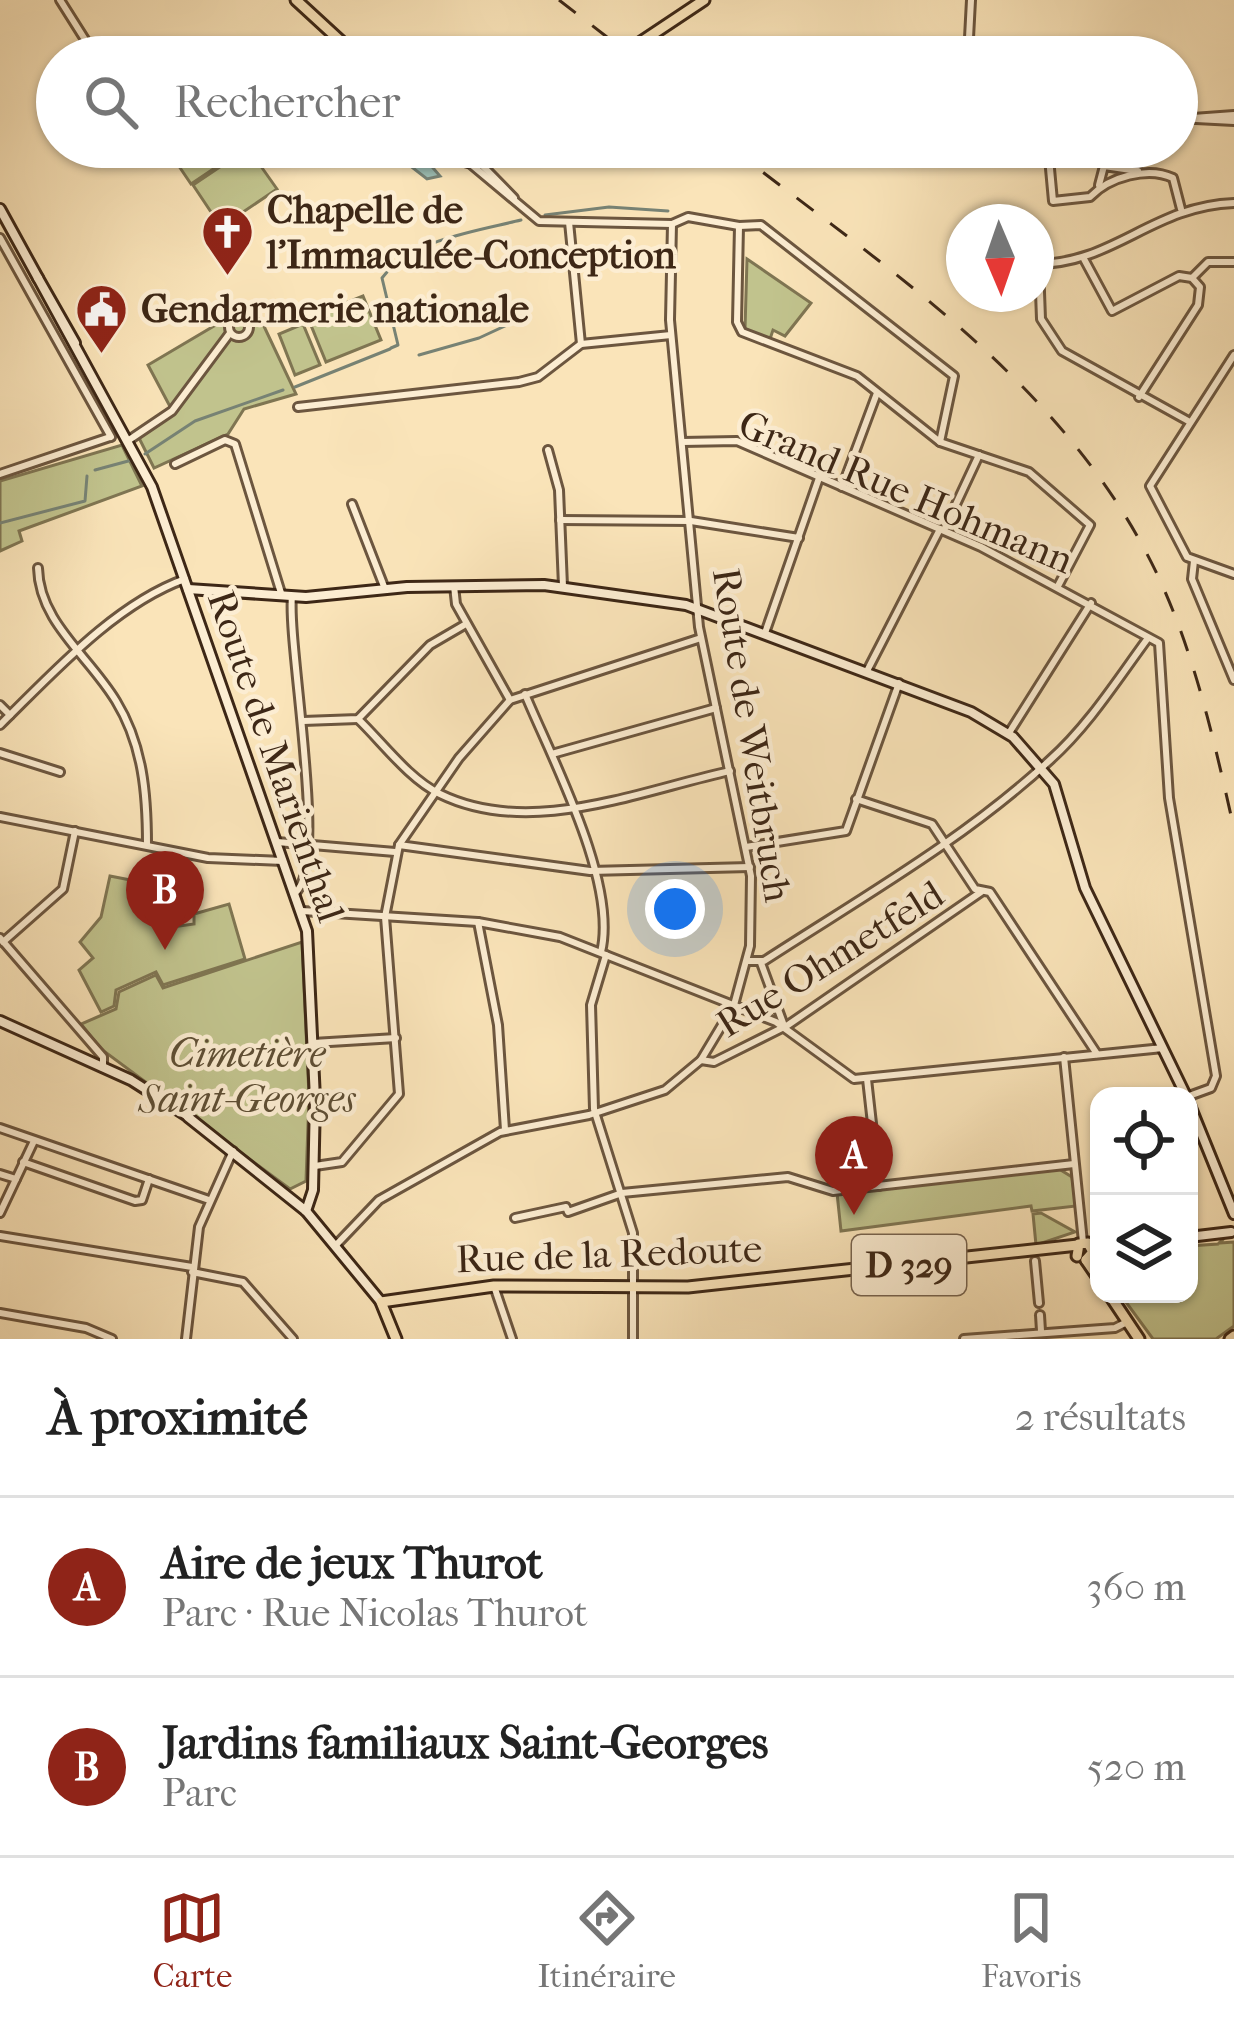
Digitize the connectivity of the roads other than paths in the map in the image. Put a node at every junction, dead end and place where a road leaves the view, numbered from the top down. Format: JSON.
{"nodes":[{"id":1,"x":60,"y":0,"type":"edge"},
{"id":2,"x":296,"y":0,"type":"edge"},
{"id":3,"x":704,"y":0,"type":"edge"},
{"id":4,"x":971,"y":0,"type":"edge"},
{"id":5,"x":83,"y":36,"type":"edge"},
{"id":6,"x":335,"y":36,"type":"edge"},
{"id":7,"x":650,"y":36,"type":"edge"},
{"id":8,"x":969,"y":36,"type":"edge"},
{"id":9,"x":1234,"y":118,"type":"edge"},
{"id":10,"x":1198,"y":119,"type":"edge"},
{"id":11,"x":483,"y":168,"type":"edge"},
{"id":12,"x":1050,"y":168,"type":"edge"},
{"id":13,"x":1104,"y":168,"type":"edge"},
{"id":14,"x":1118,"y":168,"type":"edge"},
{"id":15,"x":1138,"y":171,"type":"junction"},
{"id":16,"x":1099,"y":186,"type":"junction"},
{"id":17,"x":1234,"y":203,"type":"edge"},
{"id":18,"x":0,"y":209,"type":"edge"},
{"id":19,"x":1181,"y":209,"type":"junction"},
{"id":20,"x":569,"y":222,"type":"junction"},
{"id":21,"x":672,"y":224,"type":"junction"},
{"id":22,"x":739,"y":226,"type":"junction"},
{"id":23,"x":0,"y":238,"type":"edge"},
{"id":24,"x":1084,"y":259,"type":"junction"},
{"id":25,"x":1054,"y":262,"type":"edge"},
{"id":26,"x":1234,"y":262,"type":"edge"},
{"id":27,"x":1192,"y":278,"type":"junction"},
{"id":28,"x":1043,"y":312,"type":"edge"},
{"id":29,"x":230,"y":333,"type":"dead end"},
{"id":30,"x":671,"y":334,"type":"junction"},
{"id":31,"x":581,"y":344,"type":"junction"},
{"id":32,"x":1234,"y":356,"type":"edge"},
{"id":33,"x":877,"y":393,"type":"junction"},
{"id":34,"x":1139,"y":397,"type":"junction"},
{"id":35,"x":298,"y":407,"type":"dead end"},
{"id":36,"x":1190,"y":422,"type":"junction"},
{"id":37,"x":111,"y":436,"type":"junction"},
{"id":38,"x":127,"y":436,"type":"junction"},
{"id":39,"x":682,"y":442,"type":"junction"},
{"id":40,"x":940,"y":442,"type":"junction"},
{"id":41,"x":548,"y":450,"type":"dead end"},
{"id":42,"x":979,"y":454,"type":"junction"},
{"id":43,"x":175,"y":464,"type":"dead end"},
{"id":44,"x":0,"y":474,"type":"edge"},
{"id":45,"x":819,"y":478,"type":"junction"},
{"id":46,"x":842,"y":487,"type":"junction"},
{"id":47,"x":352,"y":504,"type":"dead end"},
{"id":48,"x":560,"y":520,"type":"junction"},
{"id":49,"x":691,"y":521,"type":"junction"},
{"id":50,"x":942,"y":529,"type":"junction"},
{"id":51,"x":799,"y":538,"type":"junction"},
{"id":52,"x":1194,"y":561,"type":"junction"},
{"id":53,"x":38,"y":568,"type":"dead end"},
{"id":54,"x":1234,"y":574,"type":"edge"},
{"id":55,"x":187,"y":584,"type":"junction"},
{"id":56,"x":454,"y":585,"type":"junction"},
{"id":57,"x":563,"y":586,"type":"junction"},
{"id":58,"x":1058,"y":586,"type":"junction"},
{"id":59,"x":385,"y":589,"type":"junction"},
{"id":60,"x":281,"y":593,"type":"junction"},
{"id":61,"x":292,"y":596,"type":"junction"},
{"id":62,"x":1090,"y":603,"type":"junction"},
{"id":63,"x":697,"y":608,"type":"junction"},
{"id":64,"x":466,"y":624,"type":"junction"},
{"id":65,"x":765,"y":633,"type":"junction"},
{"id":66,"x":1149,"y":637,"type":"junction"},
{"id":67,"x":701,"y":638,"type":"junction"},
{"id":68,"x":81,"y":649,"type":"junction"},
{"id":69,"x":866,"y":671,"type":"junction"},
{"id":70,"x":1234,"y":680,"type":"edge"},
{"id":71,"x":899,"y":683,"type":"junction"},
{"id":72,"x":525,"y":694,"type":"junction"},
{"id":73,"x":509,"y":700,"type":"junction"},
{"id":74,"x":0,"y":705,"type":"edge"},
{"id":75,"x":716,"y":708,"type":"junction"},
{"id":76,"x":10,"y":716,"type":"junction"},
{"id":77,"x":358,"y":718,"type":"junction"},
{"id":78,"x":303,"y":722,"type":"junction"},
{"id":79,"x":0,"y":724,"type":"edge"},
{"id":80,"x":1009,"y":733,"type":"junction"},
{"id":81,"x":0,"y":753,"type":"edge"},
{"id":82,"x":550,"y":755,"type":"junction"},
{"id":83,"x":1042,"y":767,"type":"junction"},
{"id":84,"x":730,"y":771,"type":"junction"},
{"id":85,"x":60,"y":772,"type":"dead end"},
{"id":86,"x":436,"y":792,"type":"junction"},
{"id":87,"x":856,"y":799,"type":"junction"},
{"id":88,"x":572,"y":808,"type":"junction"},
{"id":89,"x":0,"y":817,"type":"edge"},
{"id":90,"x":75,"y":831,"type":"junction"},
{"id":91,"x":277,"y":842,"type":"junction"},
{"id":92,"x":306,"y":842,"type":"junction"},
{"id":93,"x":945,"y":844,"type":"junction"},
{"id":94,"x":148,"y":845,"type":"junction"},
{"id":95,"x":746,"y":847,"type":"junction"},
{"id":96,"x":397,"y":848,"type":"junction"},
{"id":97,"x":283,"y":861,"type":"junction"},
{"id":98,"x":750,"y":867,"type":"junction"},
{"id":99,"x":592,"y":870,"type":"junction"},
{"id":100,"x":295,"y":892,"type":"junction"},
{"id":101,"x":981,"y":892,"type":"junction"},
{"id":102,"x":302,"y":911,"type":"junction"},
{"id":103,"x":385,"y":913,"type":"junction"},
{"id":104,"x":478,"y":922,"type":"junction"},
{"id":105,"x":2,"y":940,"type":"edge"},
{"id":106,"x":603,"y":954,"type":"junction"},
{"id":107,"x":747,"y":961,"type":"junction"},
{"id":108,"x":761,"y":963,"type":"junction"},
{"id":109,"x":734,"y":1005,"type":"junction"},
{"id":110,"x":0,"y":1021,"type":"edge"},
{"id":111,"x":784,"y":1027,"type":"junction"},
{"id":112,"x":396,"y":1038,"type":"junction"},
{"id":113,"x":313,"y":1043,"type":"junction"},
{"id":114,"x":1163,"y":1048,"type":"junction"},
{"id":115,"x":1097,"y":1054,"type":"junction"},
{"id":116,"x":1064,"y":1057,"type":"junction"},
{"id":117,"x":701,"y":1060,"type":"junction"},
{"id":118,"x":103,"y":1069,"type":"junction"},
{"id":119,"x":867,"y":1079,"type":"junction"},
{"id":120,"x":1182,"y":1087,"type":"edge"},
{"id":121,"x":1198,"y":1093,"type":"edge"},
{"id":122,"x":595,"y":1113,"type":"junction"},
{"id":123,"x":1198,"y":1124,"type":"edge"},
{"id":124,"x":0,"y":1128,"type":"edge"},
{"id":125,"x":505,"y":1130,"type":"junction"},
{"id":126,"x":34,"y":1142,"type":"junction"},
{"id":127,"x":232,"y":1151,"type":"junction"},
{"id":128,"x":23,"y":1162,"type":"junction"},
{"id":129,"x":1074,"y":1164,"type":"junction"},
{"id":130,"x":314,"y":1166,"type":"junction"},
{"id":131,"x":0,"y":1174,"type":"edge"},
{"id":132,"x":16,"y":1179,"type":"junction"},
{"id":133,"x":148,"y":1179,"type":"junction"},
{"id":134,"x":878,"y":1186,"type":"junction"},
{"id":135,"x":622,"y":1193,"type":"junction"},
{"id":136,"x":209,"y":1200,"type":"junction"},
{"id":137,"x":305,"y":1211,"type":"junction"},
{"id":138,"x":0,"y":1213,"type":"edge"},
{"id":139,"x":1234,"y":1214,"type":"edge"},
{"id":140,"x":514,"y":1218,"type":"dead end"},
{"id":141,"x":1233,"y":1232,"type":"edge"},
{"id":142,"x":0,"y":1236,"type":"edge"},
{"id":143,"x":1198,"y":1236,"type":"edge"},
{"id":144,"x":337,"y":1244,"type":"junction"},
{"id":145,"x":1086,"y":1249,"type":"edge"},
{"id":146,"x":1035,"y":1261,"type":"dead end"},
{"id":147,"x":193,"y":1269,"type":"junction"},
{"id":148,"x":494,"y":1286,"type":"junction"},
{"id":149,"x":633,"y":1288,"type":"junction"},
{"id":150,"x":381,"y":1301,"type":"junction"},
{"id":151,"x":1040,"y":1303,"type":"dead end"},
{"id":152,"x":1115,"y":1303,"type":"edge"},
{"id":153,"x":0,"y":1313,"type":"edge"},
{"id":154,"x":1040,"y":1315,"type":"dead end"},
{"id":155,"x":1127,"y":1322,"type":"junction"},
{"id":156,"x":1041,"y":1331,"type":"junction"},
{"id":157,"x":112,"y":1339,"type":"edge"},
{"id":158,"x":186,"y":1339,"type":"edge"},
{"id":159,"x":293,"y":1339,"type":"edge"},
{"id":160,"x":396,"y":1339,"type":"edge"},
{"id":161,"x":512,"y":1339,"type":"edge"},
{"id":162,"x":633,"y":1339,"type":"edge"},
{"id":163,"x":964,"y":1339,"type":"edge"},
{"id":164,"x":1138,"y":1339,"type":"edge"}],
"edges":[{"from":1,"to":5,"type":"street"},
{"from":2,"to":6,"type":"main road"},
{"from":3,"to":7,"type":"main road","bridge":true},
{"from":4,"to":8,"type":"street"},
{"from":9,"to":10,"type":"street"},
{"from":11,"to":20,"type":"street"},
{"from":12,"to":16,"type":"street"},
{"from":13,"to":16,"type":"street"},
{"from":14,"to":15,"type":"street"},
{"from":15,"to":16,"type":"street"},
{"from":15,"to":19,"type":"street"},
{"from":17,"to":19,"type":"street"},
{"from":18,"to":38,"type":"street","name":"Route de Marienthal"},
{"from":19,"to":24,"type":"street"},
{"from":20,"to":21,"type":"street"},
{"from":20,"to":31,"type":"street"},
{"from":21,"to":22,"type":"street"},
{"from":21,"to":30,"type":"street","name":"Route de Weitbruch"},
{"from":22,"to":33,"type":"street"},
{"from":22,"to":40,"type":"street"},
{"from":23,"to":37,"type":"street"},
{"from":24,"to":25,"type":"street"},
{"from":24,"to":27,"type":"street"},
{"from":26,"to":27,"type":"street"},
{"from":27,"to":34,"type":"street"},
{"from":28,"to":34,"type":"street"},
{"from":29,"to":38,"type":"street"},
{"from":30,"to":31,"type":"street"},
{"from":30,"to":39,"type":"street","name":"Route de Weitbruch"},
{"from":31,"to":35,"type":"street"},
{"from":32,"to":36,"type":"street"},
{"from":33,"to":40,"type":"street"},
{"from":33,"to":46,"type":"street"},
{"from":34,"to":36,"type":"street"},
{"from":36,"to":52,"type":"street"},
{"from":37,"to":38,"type":"street"},
{"from":37,"to":44,"type":"street"},
{"from":38,"to":55,"type":"street","name":"Route de Marienthal"},
{"from":39,"to":45,"type":"street","name":"Grand Rue Hohmann"},
{"from":39,"to":49,"type":"street","name":"Route de Weitbruch"},
{"from":40,"to":42,"type":"street"},
{"from":41,"to":48,"type":"street"},
{"from":42,"to":50,"type":"street"},
{"from":42,"to":58,"type":"street"},
{"from":43,"to":60,"type":"street"},
{"from":45,"to":46,"type":"street","name":"Grand Rue Hohmann"},
{"from":45,"to":51,"type":"street"},
{"from":46,"to":50,"type":"street","name":"Grand Rue Hohmann"},
{"from":47,"to":59,"type":"street"},
{"from":48,"to":49,"type":"street"},
{"from":48,"to":57,"type":"street"},
{"from":49,"to":51,"type":"street"},
{"from":49,"to":63,"type":"street","name":"Route de Weitbruch"},
{"from":50,"to":58,"type":"street","name":"Grand Rue Hohmann"},
{"from":50,"to":69,"type":"street"},
{"from":51,"to":65,"type":"street"},
{"from":52,"to":54,"type":"street"},
{"from":52,"to":70,"type":"street"},
{"from":53,"to":68,"type":"street"},
{"from":55,"to":60,"type":"street"},
{"from":55,"to":68,"type":"street"},
{"from":55,"to":91,"type":"street","name":"Route de Marienthal"},
{"from":56,"to":57,"type":"street"},
{"from":56,"to":59,"type":"street"},
{"from":56,"to":64,"type":"street"},
{"from":57,"to":63,"type":"street"},
{"from":58,"to":62,"type":"street","name":"Grand Rue Hohmann"},
{"from":59,"to":61,"type":"street"},
{"from":60,"to":61,"type":"street"},
{"from":61,"to":78,"type":"street"},
{"from":62,"to":66,"type":"street","name":"Grand Rue Hohmann"},
{"from":62,"to":80,"type":"street"},
{"from":63,"to":65,"type":"street"},
{"from":63,"to":67,"type":"street","name":"Route de Weitbruch"},
{"from":64,"to":73,"type":"street"},
{"from":64,"to":77,"type":"street"},
{"from":65,"to":69,"type":"street"},
{"from":66,"to":83,"type":"street"},
{"from":66,"to":121,"type":"street"},
{"from":67,"to":72,"type":"street"},
{"from":67,"to":75,"type":"street","name":"Route de Weitbruch"},
{"from":68,"to":76,"type":"street"},
{"from":68,"to":94,"type":"street"},
{"from":69,"to":71,"type":"street"},
{"from":71,"to":80,"type":"street"},
{"from":71,"to":87,"type":"street"},
{"from":72,"to":73,"type":"street"},
{"from":72,"to":82,"type":"street"},
{"from":73,"to":86,"type":"street"},
{"from":74,"to":76,"type":"street"},
{"from":75,"to":82,"type":"street"},
{"from":75,"to":84,"type":"street","name":"Route de Weitbruch"},
{"from":76,"to":79,"type":"street"},
{"from":77,"to":78,"type":"street"},
{"from":77,"to":86,"type":"street"},
{"from":78,"to":92,"type":"street"},
{"from":80,"to":83,"type":"street"},
{"from":81,"to":85,"type":"street"},
{"from":82,"to":88,"type":"street"},
{"from":83,"to":93,"type":"street"},
{"from":83,"to":114,"type":"street"},
{"from":84,"to":88,"type":"street"},
{"from":84,"to":95,"type":"street","name":"Route de Weitbruch"},
{"from":86,"to":88,"type":"street"},
{"from":86,"to":96,"type":"street"},
{"from":87,"to":93,"type":"street"},
{"from":87,"to":95,"type":"street"},
{"from":88,"to":99,"type":"street"},
{"from":89,"to":90,"type":"street"},
{"from":90,"to":94,"type":"street"},
{"from":90,"to":105,"type":"street"},
{"from":91,"to":92,"type":"street"},
{"from":91,"to":97,"type":"street","name":"Route de Marienthal"},
{"from":92,"to":96,"type":"street"},
{"from":92,"to":100,"type":"street"},
{"from":93,"to":101,"type":"street"},
{"from":93,"to":108,"type":"street"},
{"from":94,"to":97,"type":"street"},
{"from":95,"to":98,"type":"street","name":"Route de Weitbruch"},
{"from":96,"to":99,"type":"street"},
{"from":96,"to":103,"type":"street"},
{"from":97,"to":100,"type":"street","name":"Route de Marienthal"},
{"from":98,"to":99,"type":"street"},
{"from":98,"to":107,"type":"street","name":"Route de Weitbruch"},
{"from":99,"to":106,"type":"street"},
{"from":100,"to":102,"type":"street","name":"Route de Marienthal"},
{"from":101,"to":111,"type":"street","name":"Rue Ohmetfeld"},
{"from":101,"to":115,"type":"street"},
{"from":102,"to":103,"type":"street"},
{"from":102,"to":113,"type":"street","name":"Route de Marienthal"},
{"from":103,"to":104,"type":"street"},
{"from":103,"to":112,"type":"street"},
{"from":104,"to":106,"type":"street"},
{"from":104,"to":125,"type":"street"},
{"from":105,"to":118,"type":"street"},
{"from":106,"to":109,"type":"street"},
{"from":106,"to":122,"type":"street"},
{"from":107,"to":108,"type":"street"},
{"from":107,"to":109,"type":"street","name":"Route de Weitbruch"},
{"from":108,"to":111,"type":"street"},
{"from":109,"to":111,"type":"street"},
{"from":109,"to":117,"type":"street","name":"Route de Weitbruch"},
{"from":110,"to":118,"type":"street"},
{"from":111,"to":117,"type":"street","name":"Rue Ohmetfeld"},
{"from":111,"to":119,"type":"street"},
{"from":112,"to":113,"type":"street"},
{"from":112,"to":130,"type":"street"},
{"from":113,"to":130,"type":"street","name":"Route de Marienthal"},
{"from":114,"to":115,"type":"street"},
{"from":114,"to":120,"type":"street"},
{"from":115,"to":116,"type":"street"},
{"from":116,"to":119,"type":"street"},
{"from":116,"to":129,"type":"street"},
{"from":117,"to":122,"type":"street","name":"Route de Weitbruch"},
{"from":118,"to":127,"type":"street"},
{"from":119,"to":134,"type":"street"},
{"from":122,"to":125,"type":"street","name":"Route de Weitbruch"},
{"from":122,"to":135,"type":"street"},
{"from":123,"to":139,"type":"street"},
{"from":124,"to":126,"type":"street"},
{"from":125,"to":144,"type":"street","name":"Route de Weitbruch"},
{"from":126,"to":128,"type":"street"},
{"from":126,"to":133,"type":"street"},
{"from":127,"to":136,"type":"street"},
{"from":127,"to":137,"type":"street"},
{"from":128,"to":132,"type":"street"},
{"from":128,"to":133,"type":"street"},
{"from":129,"to":134,"type":"street"},
{"from":129,"to":145,"type":"street"},
{"from":130,"to":137,"type":"street","name":"Route de Marienthal"},
{"from":131,"to":132,"type":"street"},
{"from":132,"to":138,"type":"street"},
{"from":133,"to":136,"type":"street"},
{"from":134,"to":135,"type":"street"},
{"from":135,"to":140,"type":"street"},
{"from":135,"to":149,"type":"street"},
{"from":136,"to":147,"type":"street"},
{"from":137,"to":144,"type":"street"},
{"from":141,"to":143,"type":"street"},
{"from":142,"to":147,"type":"street"},
{"from":144,"to":150,"type":"street"},
{"from":145,"to":149,"type":"main road","name":"Rue de la Redoute","number":"D 329"},
{"from":146,"to":151,"type":"street"},
{"from":147,"to":158,"type":"street"},
{"from":147,"to":159,"type":"street"},
{"from":148,"to":149,"type":"main road","name":"Rue de la Redoute","number":"D 329"},
{"from":148,"to":150,"type":"main road","name":"Rue de la Redoute","number":"D 329"},
{"from":148,"to":161,"type":"street"},
{"from":149,"to":162,"type":"street"},
{"from":150,"to":160,"type":"main road"},
{"from":152,"to":155,"type":"main road"},
{"from":153,"to":157,"type":"street"},
{"from":154,"to":156,"type":"street"},
{"from":155,"to":156,"type":"street"},
{"from":155,"to":164,"type":"main road"},
{"from":156,"to":163,"type":"street"}]}
